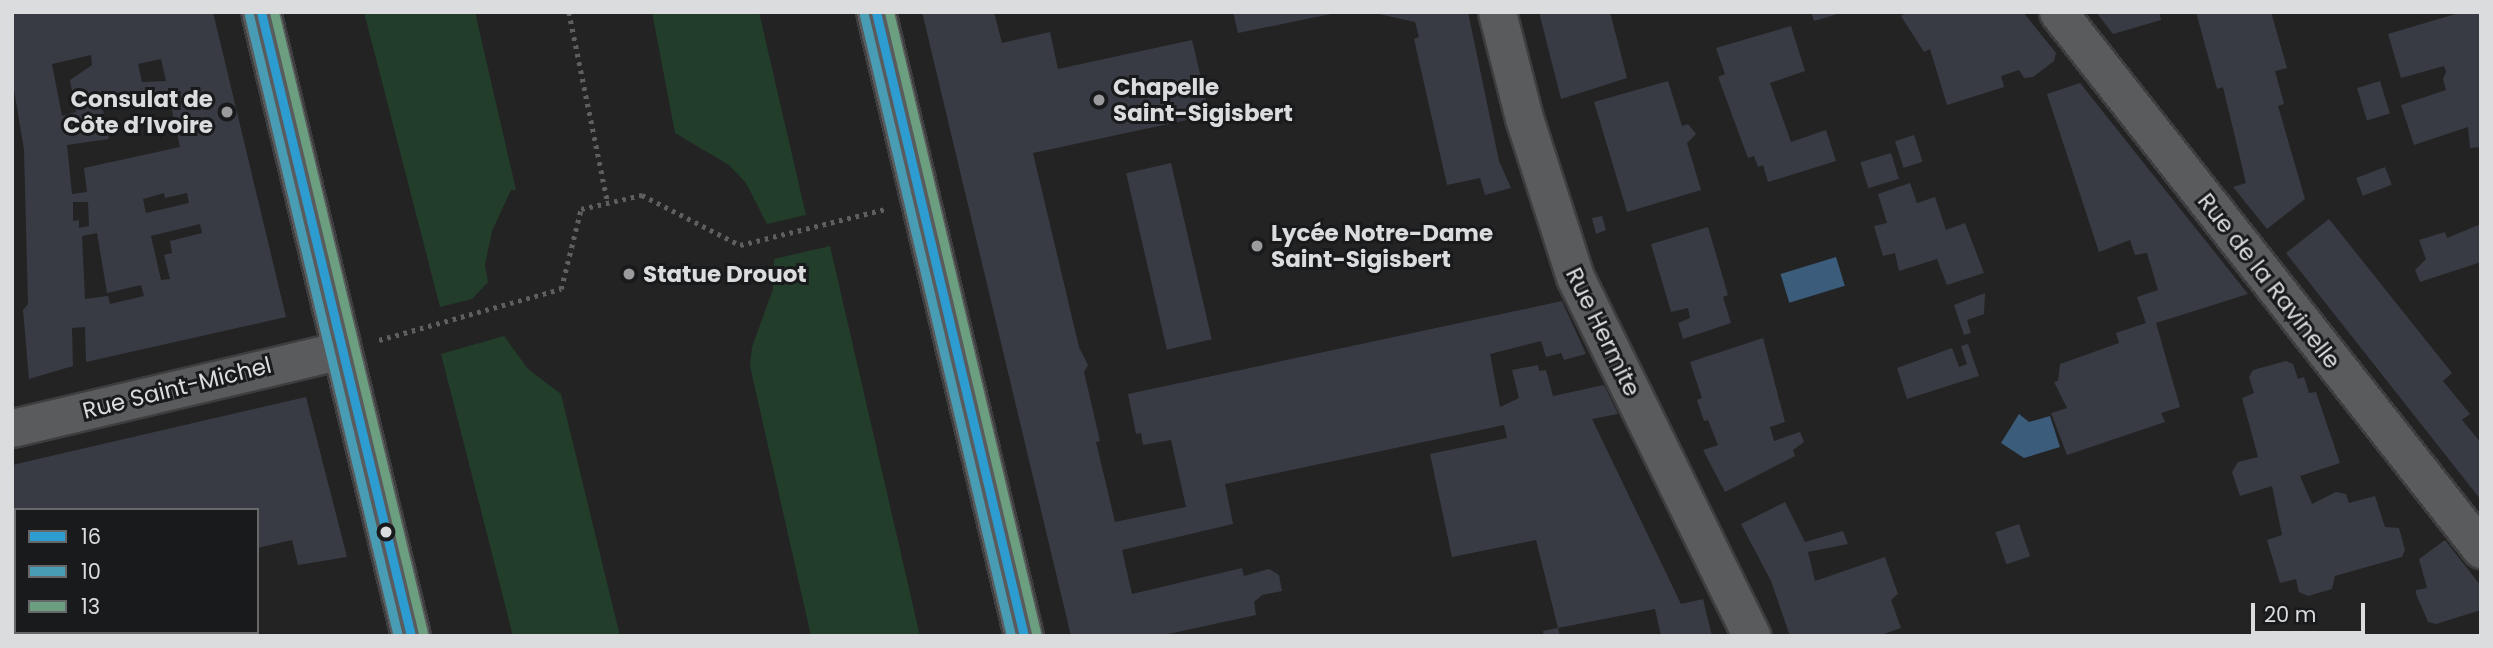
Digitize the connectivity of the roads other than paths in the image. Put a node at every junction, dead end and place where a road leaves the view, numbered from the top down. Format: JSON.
{"nodes":[{"id":1,"x":261,"y":12,"type":"edge"},
{"id":2,"x":876,"y":12,"type":"edge"},
{"id":3,"x":1497,"y":12,"type":"edge"},
{"id":4,"x":2058,"y":12,"type":"edge"},
{"id":5,"x":342,"y":350,"type":"junction"},
{"id":6,"x":12,"y":428,"type":"edge"},
{"id":7,"x":2481,"y":549,"type":"edge"},
{"id":8,"x":411,"y":636,"type":"edge"},
{"id":9,"x":1024,"y":636,"type":"edge"},
{"id":10,"x":1752,"y":636,"type":"edge"}],
"edges":[{"from":1,"to":5,"type":"street"},
{"from":2,"to":9,"type":"street"},
{"from":3,"to":10,"type":"street","name":"Rue Hermite"},
{"from":4,"to":7,"type":"street","name":"Rue de la Ravinelle"},
{"from":5,"to":6,"type":"street","name":"Rue Saint-Michel"},
{"from":5,"to":8,"type":"street"}]}
